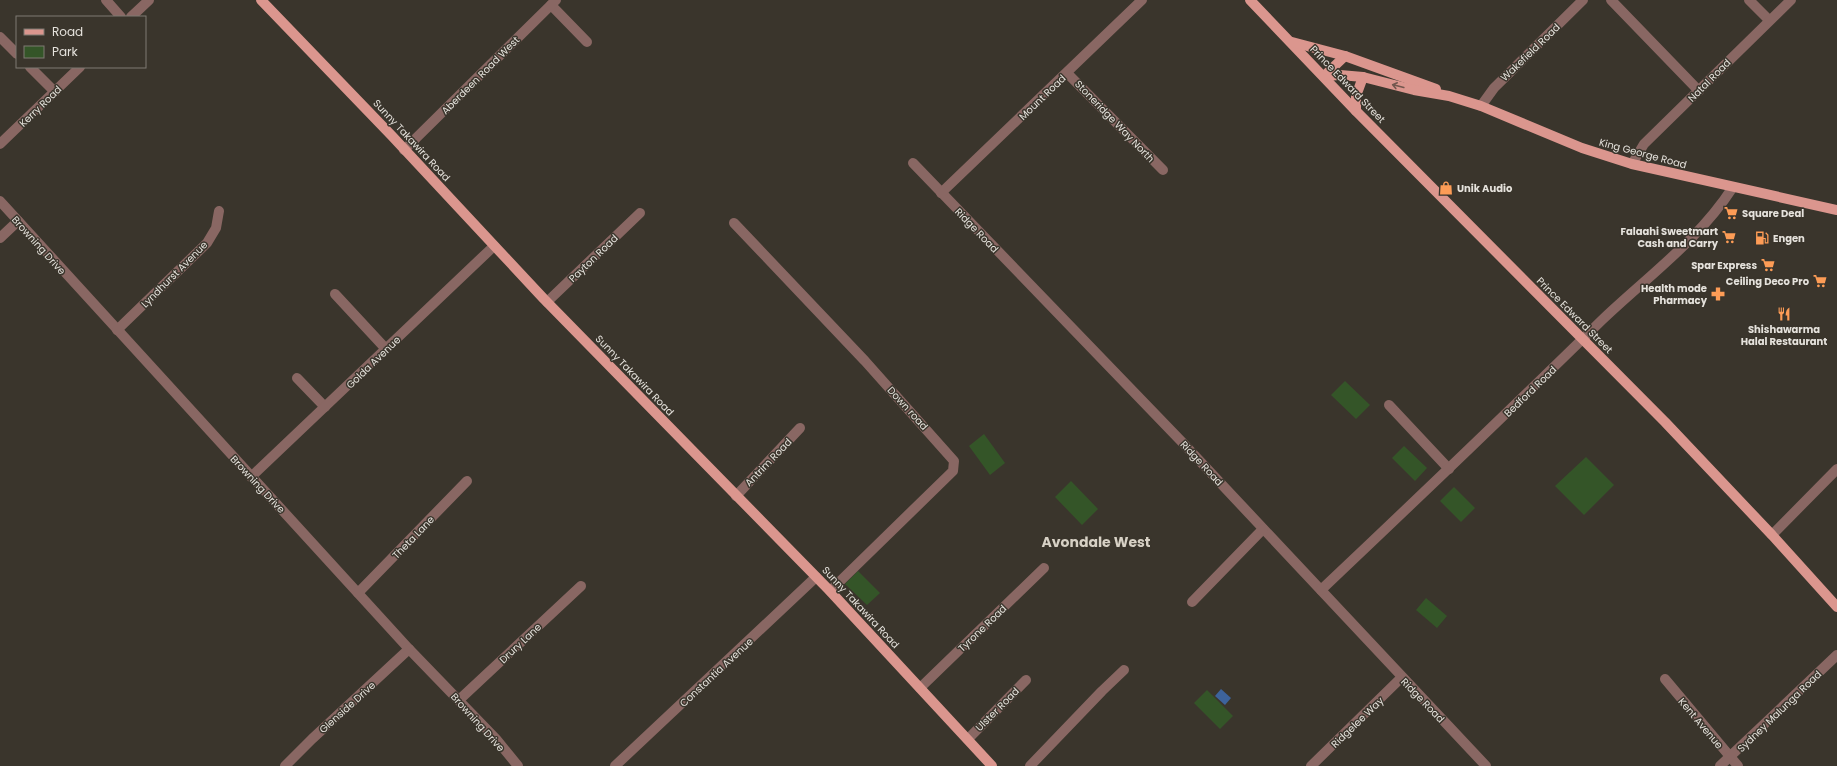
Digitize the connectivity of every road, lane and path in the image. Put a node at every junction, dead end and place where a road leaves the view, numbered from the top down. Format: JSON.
{"nodes":[{"id":1,"x":106,"y":0,"type":"edge"},
{"id":2,"x":149,"y":0,"type":"edge"},
{"id":3,"x":261,"y":0,"type":"edge"},
{"id":4,"x":1142,"y":0,"type":"edge"},
{"id":5,"x":1250,"y":0,"type":"edge"},
{"id":6,"x":1583,"y":0,"type":"edge"},
{"id":7,"x":1612,"y":0,"type":"edge"},
{"id":8,"x":1749,"y":0,"type":"edge"},
{"id":9,"x":1791,"y":0,"type":"edge"},
{"id":10,"x":554,"y":2,"type":"edge"},
{"id":11,"x":120,"y":16,"type":"edge"},
{"id":12,"x":132,"y":16,"type":"edge"},
{"id":13,"x":1769,"y":20,"type":"junction"},
{"id":14,"x":0,"y":37,"type":"edge"},
{"id":15,"x":587,"y":42,"type":"dead end"},
{"id":16,"x":1292,"y":42,"type":"junction"},
{"id":17,"x":16,"y":53,"type":"edge"},
{"id":18,"x":1345,"y":56,"type":"junction"},
{"id":19,"x":31,"y":68,"type":"edge"},
{"id":20,"x":79,"y":68,"type":"edge"},
{"id":21,"x":1067,"y":73,"type":"junction"},
{"id":22,"x":1324,"y":76,"type":"junction"},
{"id":23,"x":1363,"y":77,"type":"junction"},
{"id":24,"x":1699,"y":91,"type":"junction"},
{"id":25,"x":55,"y":92,"type":"junction"},
{"id":26,"x":1449,"y":96,"type":"junction"},
{"id":27,"x":1481,"y":106,"type":"junction"},
{"id":28,"x":1356,"y":111,"type":"junction"},
{"id":29,"x":0,"y":144,"type":"edge"},
{"id":30,"x":404,"y":150,"type":"junction"},
{"id":31,"x":913,"y":163,"type":"dead end"},
{"id":32,"x":1632,"y":164,"type":"junction"},
{"id":33,"x":1163,"y":170,"type":"dead end"},
{"id":34,"x":1732,"y":187,"type":"junction"},
{"id":35,"x":941,"y":194,"type":"junction"},
{"id":36,"x":0,"y":201,"type":"edge"},
{"id":37,"x":1837,"y":210,"type":"edge"},
{"id":38,"x":219,"y":211,"type":"dead end"},
{"id":39,"x":640,"y":213,"type":"dead end"},
{"id":40,"x":18,"y":221,"type":"junction"},
{"id":41,"x":734,"y":223,"type":"dead end"},
{"id":42,"x":0,"y":238,"type":"edge"},
{"id":43,"x":494,"y":246,"type":"junction"},
{"id":44,"x":335,"y":294,"type":"dead end"},
{"id":45,"x":547,"y":302,"type":"junction"},
{"id":46,"x":117,"y":330,"type":"junction"},
{"id":47,"x":1582,"y":340,"type":"junction"},
{"id":48,"x":386,"y":349,"type":"junction"},
{"id":49,"x":297,"y":378,"type":"dead end"},
{"id":50,"x":1388,"y":405,"type":"dead end"},
{"id":51,"x":325,"y":407,"type":"junction"},
{"id":52,"x":800,"y":428,"type":"dead end"},
{"id":53,"x":1449,"y":469,"type":"junction"},
{"id":54,"x":1837,"y":469,"type":"edge"},
{"id":55,"x":251,"y":477,"type":"junction"},
{"id":56,"x":467,"y":481,"type":"dead end"},
{"id":57,"x":736,"y":496,"type":"junction"},
{"id":58,"x":1263,"y":529,"type":"junction"},
{"id":59,"x":1772,"y":535,"type":"junction"},
{"id":60,"x":1044,"y":568,"type":"dead end"},
{"id":61,"x":816,"y":577,"type":"junction"},
{"id":62,"x":581,"y":586,"type":"dead end"},
{"id":63,"x":1321,"y":590,"type":"junction"},
{"id":64,"x":830,"y":592,"type":"junction"},
{"id":65,"x":358,"y":593,"type":"junction"},
{"id":66,"x":1192,"y":602,"type":"dead end"},
{"id":67,"x":1837,"y":608,"type":"edge"},
{"id":68,"x":409,"y":650,"type":"junction"},
{"id":69,"x":1837,"y":655,"type":"edge"},
{"id":70,"x":1124,"y":670,"type":"dead end"},
{"id":71,"x":1402,"y":677,"type":"junction"},
{"id":72,"x":1665,"y":679,"type":"dead end"},
{"id":73,"x":1026,"y":680,"type":"dead end"},
{"id":74,"x":920,"y":688,"type":"junction"},
{"id":75,"x":459,"y":700,"type":"junction"},
{"id":76,"x":968,"y":739,"type":"junction"},
{"id":77,"x":1729,"y":757,"type":"junction"},
{"id":78,"x":285,"y":766,"type":"edge"},
{"id":79,"x":518,"y":766,"type":"edge"},
{"id":80,"x":615,"y":766,"type":"edge"},
{"id":81,"x":992,"y":766,"type":"edge"},
{"id":82,"x":1030,"y":766,"type":"edge"},
{"id":83,"x":1311,"y":766,"type":"edge"},
{"id":84,"x":1486,"y":766,"type":"edge"},
{"id":85,"x":1720,"y":766,"type":"edge"},
{"id":86,"x":1738,"y":766,"type":"edge"}],
"edges":[{"from":1,"to":11,"type":"street"},
{"from":2,"to":12,"type":"street"},
{"from":3,"to":30,"type":"main road","name":"Sunny Takawira Road"},
{"from":4,"to":21,"type":"street","name":"Mount Road"},
{"from":5,"to":16,"type":"main road"},
{"from":6,"to":27,"type":"street","name":"Wakefield Road"},
{"from":7,"to":24,"type":"street"},
{"from":8,"to":13,"type":"street"},
{"from":9,"to":13,"type":"street","name":"Natal Road"},
{"from":10,"to":15,"type":"street"},
{"from":10,"to":30,"type":"street","name":"Aberdeen Road West"},
{"from":13,"to":24,"type":"street","name":"Natal Road"},
{"from":14,"to":17,"type":"street"},
{"from":16,"to":18,"type":"main road","name":"King George Road"},
{"from":16,"to":22,"type":"main road","name":"Prince Edward Street"},
{"from":18,"to":22,"type":"main road"},
{"from":18,"to":26,"type":"main road","name":"King George Road"},
{"from":19,"to":25,"type":"street"},
{"from":20,"to":25,"type":"street","name":"Kerry Road"},
{"from":21,"to":33,"type":"street","name":"Stoneridge Way North"},
{"from":21,"to":35,"type":"street","name":"Mount Road"},
{"from":22,"to":23,"type":"main road","name":"King George Road"},
{"from":22,"to":28,"type":"main road","name":"Prince Edward Street"},
{"from":26,"to":23,"type":"main road","name":"King George Road","one_way":true},
{"from":23,"to":28,"type":"main road"},
{"from":24,"to":32,"type":"street","name":"Natal Road"},
{"from":25,"to":29,"type":"street","name":"Kerry Road"},
{"from":26,"to":27,"type":"main road","name":"King George Road"},
{"from":27,"to":32,"type":"main road","name":"King George Road"},
{"from":28,"to":47,"type":"main road","name":"Prince Edward Street"},
{"from":30,"to":43,"type":"main road","name":"Sunny Takawira Road"},
{"from":31,"to":35,"type":"street","name":"Ridge Road"},
{"from":32,"to":34,"type":"main road","name":"King George Road"},
{"from":34,"to":37,"type":"main road","name":"King George Road"},
{"from":34,"to":47,"type":"street","name":"Bedford Road"},
{"from":35,"to":58,"type":"street","name":"Ridge Road"},
{"from":36,"to":40,"type":"street","name":"Browning Drive"},
{"from":38,"to":46,"type":"street","name":"Lyndhurst Avenue"},
{"from":39,"to":45,"type":"street","name":"Payton Road"},
{"from":40,"to":42,"type":"street"},
{"from":40,"to":46,"type":"street","name":"Browning Drive"},
{"from":41,"to":64,"type":"street","name":"Down road"},
{"from":43,"to":45,"type":"main road","name":"Sunny Takawira Road"},
{"from":43,"to":48,"type":"street","name":"Golda Avenue"},
{"from":44,"to":48,"type":"street"},
{"from":45,"to":57,"type":"main road","name":"Sunny Takawira Road"},
{"from":46,"to":55,"type":"street","name":"Browning Drive"},
{"from":47,"to":53,"type":"street","name":"Bedford Road"},
{"from":47,"to":59,"type":"main road","name":"Prince Edward Street"},
{"from":48,"to":51,"type":"street","name":"Golda Avenue"},
{"from":49,"to":51,"type":"street"},
{"from":50,"to":53,"type":"street"},
{"from":51,"to":55,"type":"street","name":"Golda Avenue"},
{"from":52,"to":57,"type":"street","name":"Antrim Road"},
{"from":53,"to":63,"type":"street","name":"Bedford Road"},
{"from":54,"to":59,"type":"street"},
{"from":55,"to":65,"type":"street","name":"Browning Drive"},
{"from":56,"to":65,"type":"street","name":"Theta Lane"},
{"from":57,"to":61,"type":"main road","name":"Sunny Takawira Road"},
{"from":58,"to":63,"type":"street","name":"Ridge Road"},
{"from":58,"to":66,"type":"street"},
{"from":59,"to":67,"type":"main road","name":"Prince Edward Street"},
{"from":60,"to":74,"type":"street","name":"Tyrone Road"},
{"from":61,"to":64,"type":"main road","name":"Sunny Takawira Road"},
{"from":61,"to":80,"type":"street","name":"Constantia Avenue"},
{"from":62,"to":75,"type":"street","name":"Drury Lane"},
{"from":63,"to":71,"type":"street","name":"Ridge Road"},
{"from":64,"to":74,"type":"main road","name":"Sunny Takawira Road"},
{"from":65,"to":68,"type":"street","name":"Browning Drive"},
{"from":68,"to":75,"type":"street","name":"Browning Drive"},
{"from":68,"to":78,"type":"street","name":"Glenside Drive"},
{"from":69,"to":77,"type":"street","name":"Sydney Malunga Road"},
{"from":70,"to":82,"type":"street"},
{"from":71,"to":83,"type":"street","name":"Ridgelee Way"},
{"from":71,"to":84,"type":"street","name":"Ridge Road"},
{"from":72,"to":77,"type":"street","name":"Kent Avenue"},
{"from":73,"to":76,"type":"street","name":"Ulster Road"},
{"from":74,"to":76,"type":"main road","name":"Sunny Takawira Road"},
{"from":75,"to":79,"type":"street","name":"Browning Drive"},
{"from":76,"to":81,"type":"main road","name":"Sunny Takawira Road"},
{"from":77,"to":85,"type":"street","name":"Sydney Malunga Road"},
{"from":77,"to":86,"type":"street","name":"Kent Avenue"}]}
